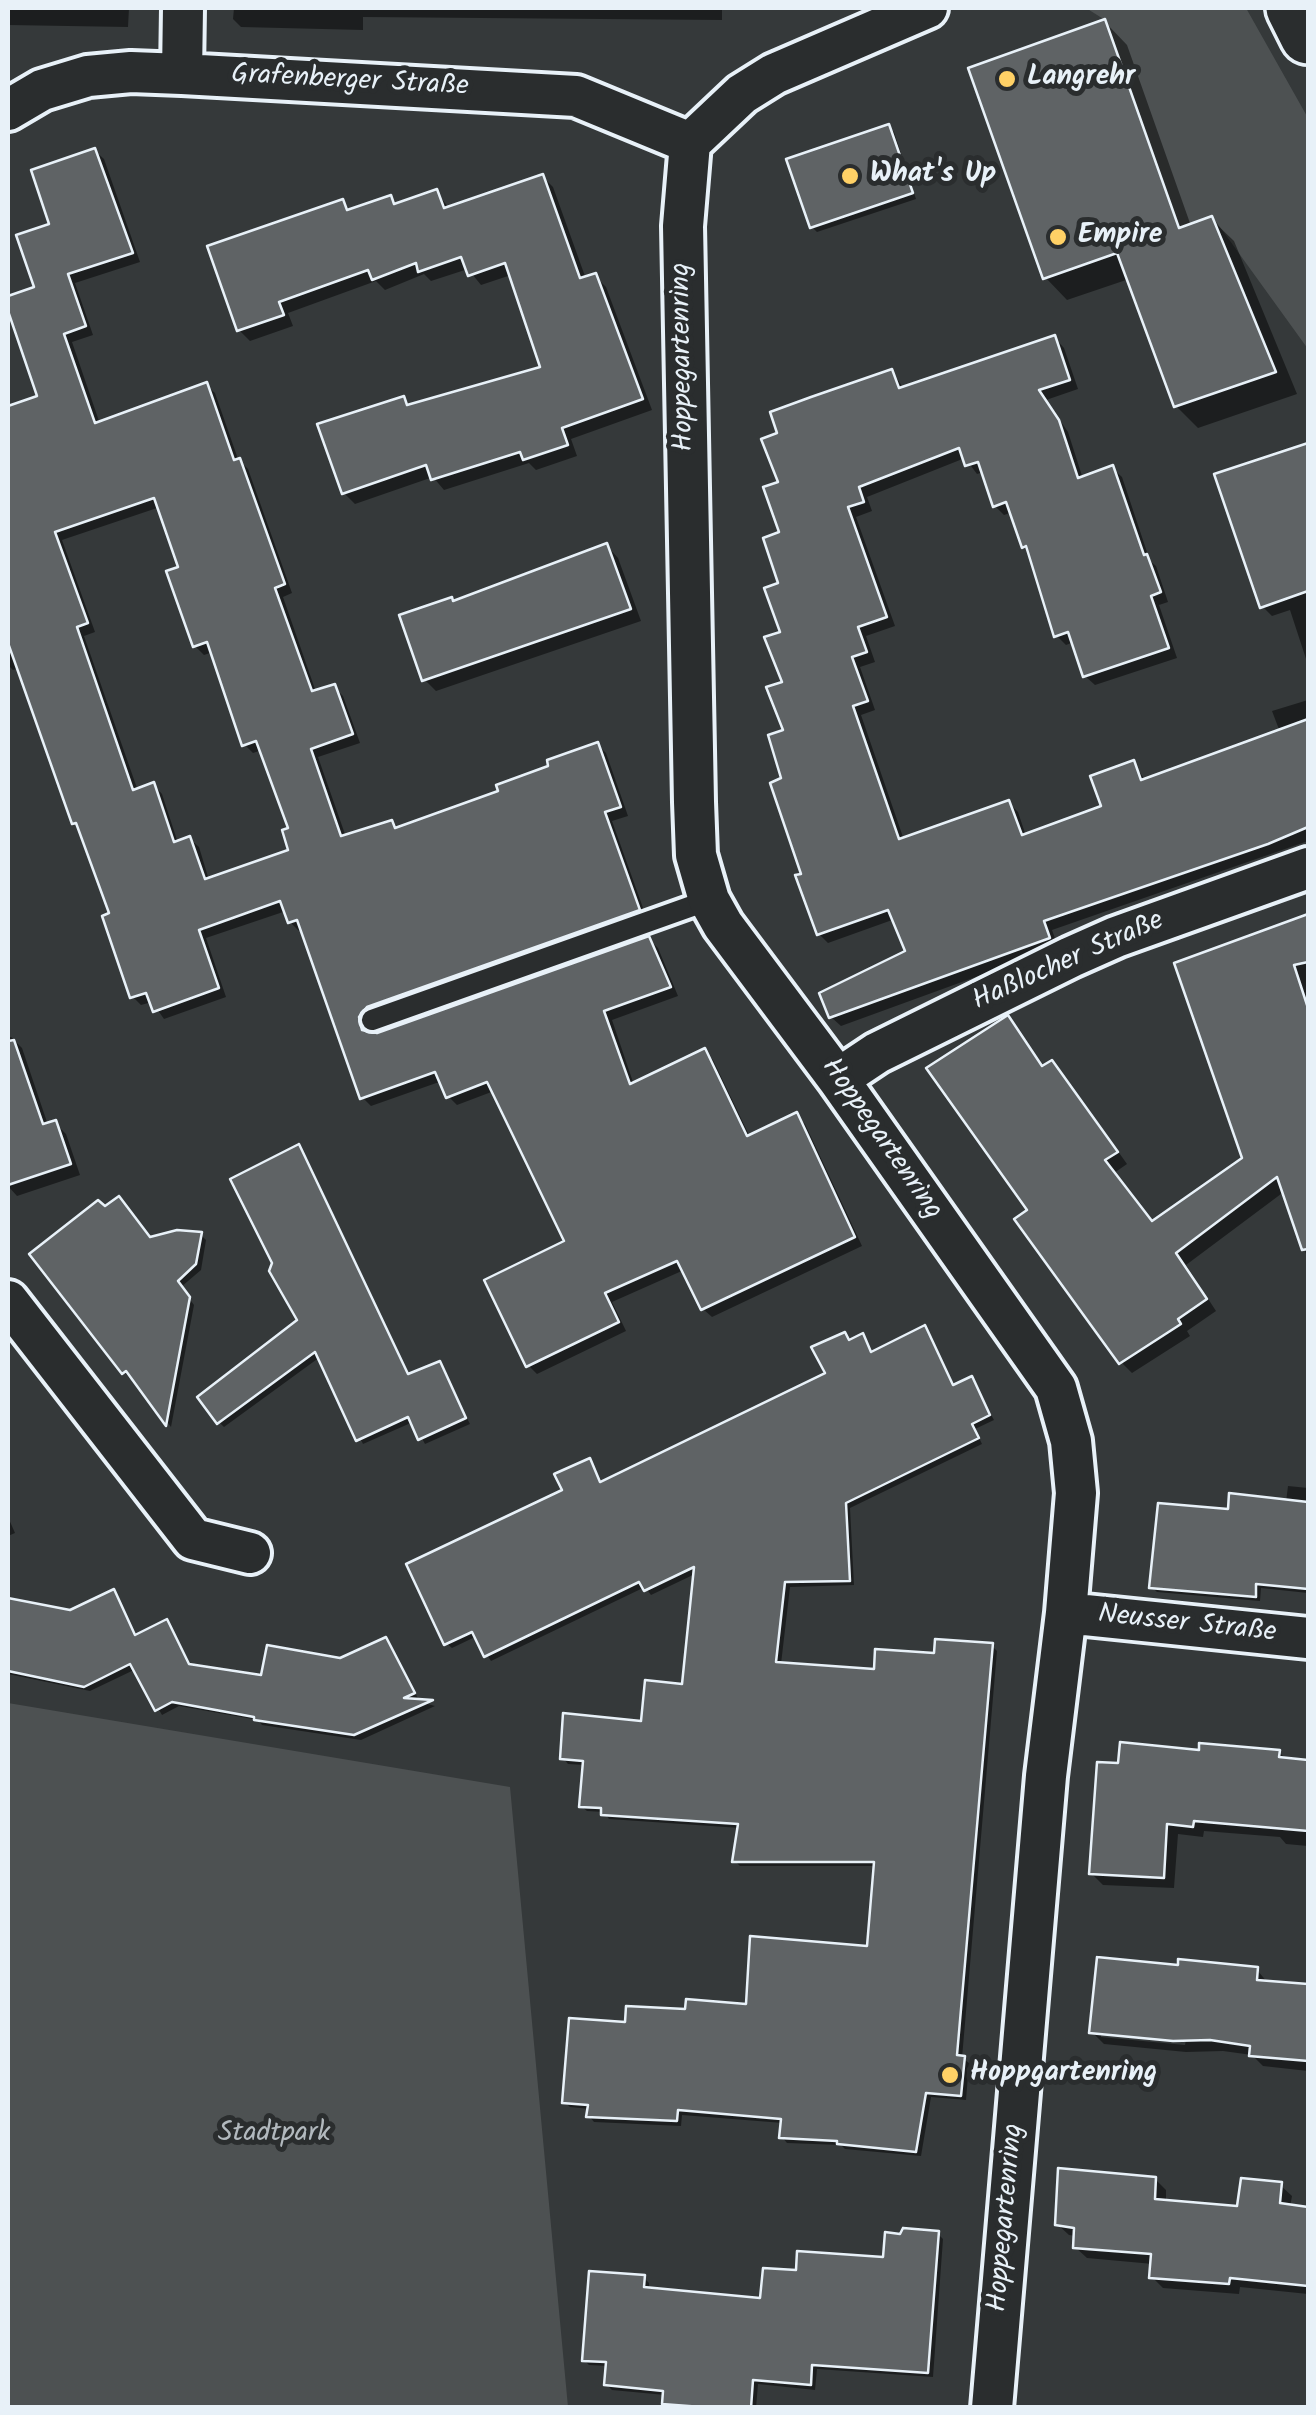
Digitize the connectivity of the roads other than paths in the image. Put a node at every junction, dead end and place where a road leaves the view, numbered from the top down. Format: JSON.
{"nodes":[{"id":1,"x":183,"y":8,"type":"edge"},
{"id":2,"x":927,"y":8,"type":"edge"},
{"id":3,"x":1294,"y":8,"type":"edge"},
{"id":4,"x":1308,"y":36,"type":"edge"},
{"id":5,"x":182,"y":74,"type":"junction"},
{"id":6,"x":8,"y":110,"type":"edge"},
{"id":7,"x":690,"y":143,"type":"junction"},
{"id":8,"x":1308,"y":868,"type":"edge"},
{"id":9,"x":709,"y":900,"type":"junction"},
{"id":10,"x":372,"y":1020,"type":"dead end"},
{"id":11,"x":838,"y":1078,"type":"junction"},
{"id":12,"x":8,"y":1300,"type":"edge"},
{"id":13,"x":250,"y":1553,"type":"dead end"},
{"id":14,"x":1066,"y":1613,"type":"junction"},
{"id":15,"x":1308,"y":1638,"type":"edge"},
{"id":16,"x":992,"y":2408,"type":"edge"}],
"edges":[{"from":1,"to":5,"type":"street"},
{"from":2,"to":7,"type":"street"},
{"from":3,"to":4,"type":"street"},
{"from":5,"to":6,"type":"street","name":"Grafenberger Straße"},
{"from":5,"to":7,"type":"street","name":"Grafenberger Straße"},
{"from":7,"to":9,"type":"street","name":"Hoppegartenring"},
{"from":8,"to":11,"type":"street","name":"Haßlocher Straße"},
{"from":9,"to":10,"type":"lane"},
{"from":9,"to":11,"type":"street","name":"Hoppegartenring"},
{"from":11,"to":14,"type":"street","name":"Hoppegartenring"},
{"from":12,"to":13,"type":"street"},
{"from":14,"to":15,"type":"street","name":"Neusser Straße"},
{"from":14,"to":16,"type":"street","name":"Hoppegartenring"}]}
